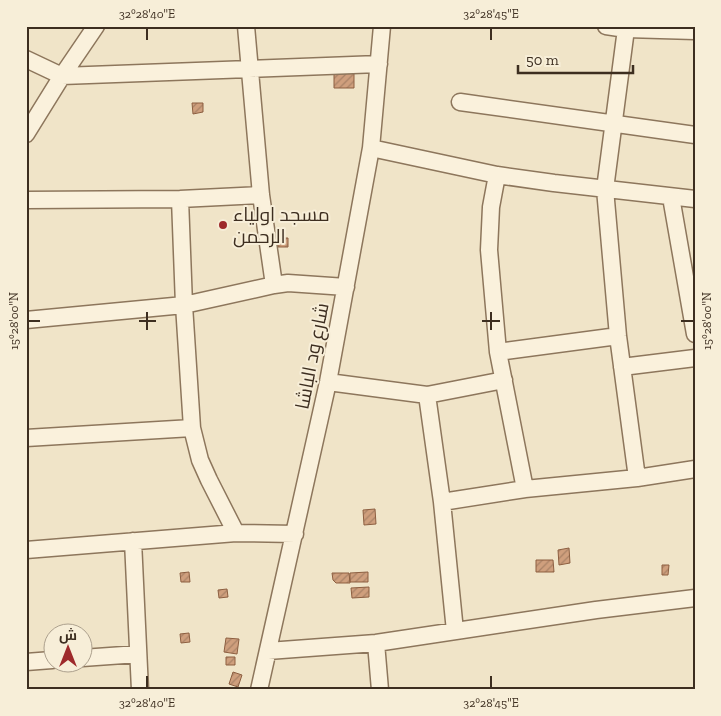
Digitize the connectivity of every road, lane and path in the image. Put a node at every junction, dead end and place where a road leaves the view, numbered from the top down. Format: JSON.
{"nodes":[{"id":1,"x":96,"y":26,"type":"edge"},
{"id":2,"x":246,"y":26,"type":"edge"},
{"id":3,"x":382,"y":26,"type":"edge"},
{"id":4,"x":606,"y":26,"type":"edge"},
{"id":5,"x":626,"y":30,"type":"junction"},
{"id":6,"x":695,"y":31,"type":"edge"},
{"id":7,"x":26,"y":59,"type":"edge"},
{"id":8,"x":379,"y":64,"type":"junction"},
{"id":9,"x":251,"y":69,"type":"junction"},
{"id":10,"x":62,"y":76,"type":"junction"},
{"id":11,"x":460,"y":102,"type":"dead end"},
{"id":12,"x":614,"y":123,"type":"junction"},
{"id":13,"x":26,"y":134,"type":"edge"},
{"id":14,"x":695,"y":134,"type":"edge"},
{"id":15,"x":371,"y":148,"type":"junction"},
{"id":16,"x":497,"y":175,"type":"junction"},
{"id":17,"x":605,"y":189,"type":"junction"},
{"id":18,"x":261,"y":195,"type":"junction"},
{"id":19,"x":671,"y":197,"type":"junction"},
{"id":20,"x":180,"y":199,"type":"junction"},
{"id":21,"x":695,"y":199,"type":"edge"},
{"id":22,"x":26,"y":200,"type":"edge"},
{"id":23,"x":274,"y":285,"type":"junction"},
{"id":24,"x":346,"y":287,"type":"junction"},
{"id":25,"x":184,"y":305,"type":"junction"},
{"id":26,"x":26,"y":320,"type":"edge"},
{"id":27,"x":695,"y":334,"type":"edge"},
{"id":28,"x":618,"y":336,"type":"junction"},
{"id":29,"x":498,"y":352,"type":"junction"},
{"id":30,"x":695,"y":358,"type":"edge"},
{"id":31,"x":622,"y":367,"type":"junction"},
{"id":32,"x":504,"y":380,"type":"junction"},
{"id":33,"x":328,"y":382,"type":"junction"},
{"id":34,"x":427,"y":395,"type":"junction"},
{"id":35,"x":192,"y":428,"type":"junction"},
{"id":36,"x":26,"y":438,"type":"edge"},
{"id":37,"x":695,"y":469,"type":"edge"},
{"id":38,"x":637,"y":478,"type":"junction"},
{"id":39,"x":525,"y":489,"type":"junction"},
{"id":40,"x":442,"y":502,"type":"junction"},
{"id":41,"x":236,"y":533,"type":"junction"},
{"id":42,"x":295,"y":534,"type":"junction"},
{"id":43,"x":133,"y":542,"type":"junction"},
{"id":44,"x":26,"y":550,"type":"edge"},
{"id":45,"x":695,"y":598,"type":"edge"},
{"id":46,"x":455,"y":631,"type":"junction"},
{"id":47,"x":376,"y":643,"type":"junction"},
{"id":48,"x":268,"y":651,"type":"junction"},
{"id":49,"x":138,"y":654,"type":"junction"},
{"id":50,"x":92,"y":657,"type":"edge"},
{"id":51,"x":42,"y":661,"type":"edge"},
{"id":52,"x":26,"y":662,"type":"edge"},
{"id":53,"x":140,"y":690,"type":"edge"},
{"id":54,"x":259,"y":690,"type":"edge"},
{"id":55,"x":380,"y":690,"type":"edge"}],
"edges":[{"from":1,"to":10,"type":"street"},
{"from":2,"to":9,"type":"street"},
{"from":3,"to":8,"type":"street","name":"شارع ود الباشا"},
{"from":4,"to":5,"type":"street"},
{"from":5,"to":6,"type":"street"},
{"from":5,"to":12,"type":"street"},
{"from":7,"to":10,"type":"street"},
{"from":8,"to":9,"type":"street"},
{"from":8,"to":15,"type":"street","name":"شارع ود الباشا"},
{"from":9,"to":10,"type":"street"},
{"from":9,"to":18,"type":"street"},
{"from":10,"to":13,"type":"street"},
{"from":11,"to":12,"type":"street"},
{"from":12,"to":14,"type":"street"},
{"from":12,"to":17,"type":"street"},
{"from":15,"to":16,"type":"street"},
{"from":15,"to":24,"type":"street","name":"شارع ود الباشا"},
{"from":16,"to":17,"type":"street"},
{"from":16,"to":29,"type":"street"},
{"from":17,"to":19,"type":"street"},
{"from":17,"to":28,"type":"street"},
{"from":18,"to":20,"type":"street"},
{"from":18,"to":23,"type":"street"},
{"from":19,"to":21,"type":"street"},
{"from":19,"to":27,"type":"street"},
{"from":20,"to":22,"type":"street"},
{"from":20,"to":25,"type":"street"},
{"from":23,"to":24,"type":"street"},
{"from":23,"to":25,"type":"street"},
{"from":24,"to":33,"type":"street","name":"شارع ود الباشا"},
{"from":25,"to":26,"type":"street"},
{"from":25,"to":35,"type":"street"},
{"from":28,"to":29,"type":"street"},
{"from":28,"to":31,"type":"street"},
{"from":29,"to":32,"type":"street"},
{"from":30,"to":31,"type":"street"},
{"from":31,"to":38,"type":"street"},
{"from":32,"to":34,"type":"street"},
{"from":32,"to":39,"type":"street"},
{"from":33,"to":34,"type":"street"},
{"from":33,"to":42,"type":"street","name":"شارع ود الباشا"},
{"from":34,"to":40,"type":"street"},
{"from":35,"to":36,"type":"street"},
{"from":35,"to":41,"type":"street"},
{"from":37,"to":38,"type":"street"},
{"from":38,"to":39,"type":"street"},
{"from":39,"to":40,"type":"street"},
{"from":40,"to":46,"type":"street"},
{"from":41,"to":42,"type":"street"},
{"from":41,"to":43,"type":"street"},
{"from":42,"to":48,"type":"street","name":"شارع ود الباشا"},
{"from":43,"to":44,"type":"street"},
{"from":43,"to":49,"type":"street"},
{"from":45,"to":46,"type":"street"},
{"from":46,"to":47,"type":"street"},
{"from":47,"to":48,"type":"street"},
{"from":47,"to":55,"type":"street"},
{"from":48,"to":54,"type":"street","name":"شارع ود الباشا"},
{"from":49,"to":50,"type":"street"},
{"from":49,"to":53,"type":"street"},
{"from":51,"to":52,"type":"street"}]}
